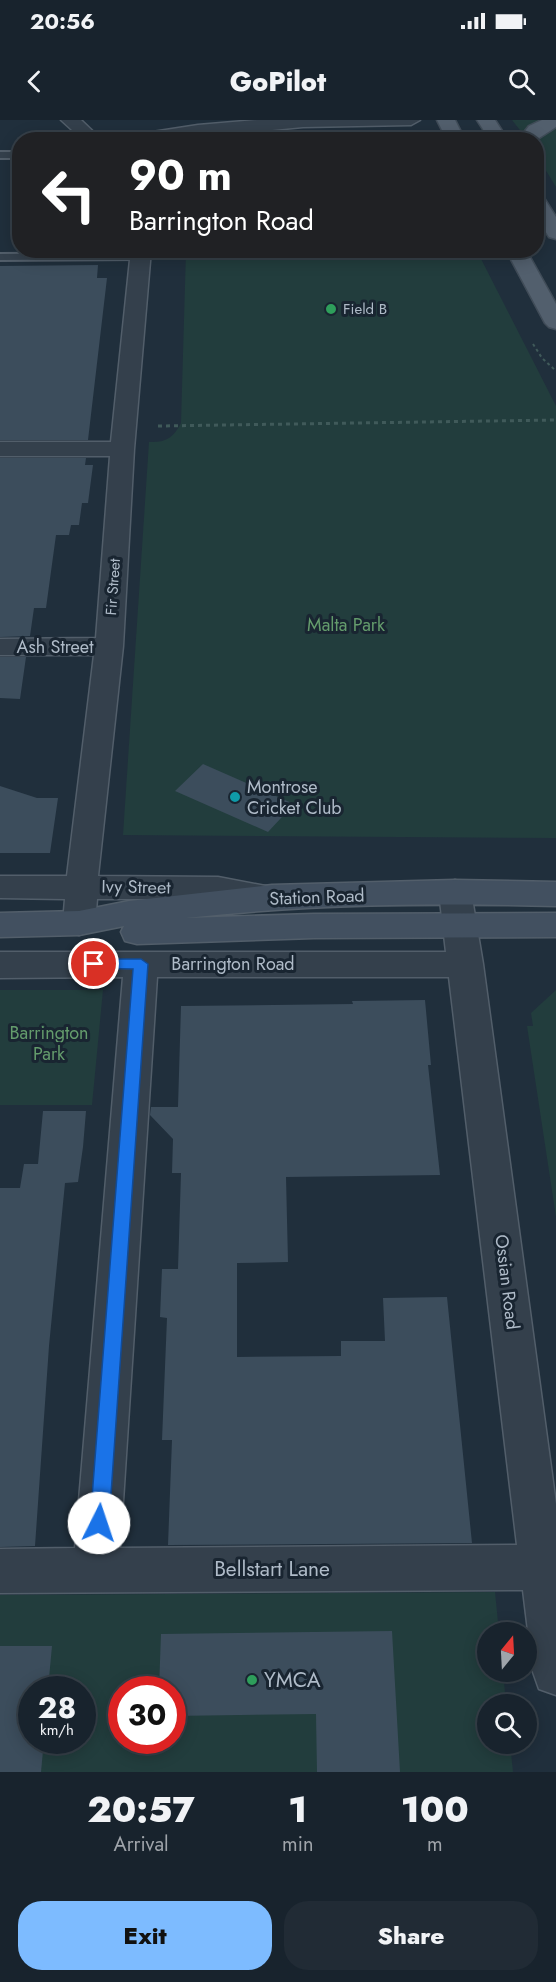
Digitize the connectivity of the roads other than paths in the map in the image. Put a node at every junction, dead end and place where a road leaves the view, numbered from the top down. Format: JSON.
{"nodes":[{"id":1,"x":70,"y":120,"type":"edge"},
{"id":2,"x":411,"y":120,"type":"edge"},
{"id":3,"x":556,"y":120,"type":"edge"},
{"id":4,"x":313,"y":121,"type":"edge"},
{"id":5,"x":84,"y":132,"type":"edge"},
{"id":6,"x":185,"y":132,"type":"edge"},
{"id":7,"x":533,"y":132,"type":"edge"},
{"id":8,"x":544,"y":213,"type":"edge"},
{"id":9,"x":556,"y":234,"type":"edge"},
{"id":10,"x":141,"y":258,"type":"edge"},
{"id":11,"x":520,"y":258,"type":"edge"},
{"id":12,"x":556,"y":323,"type":"edge"},
{"id":13,"x":124,"y":437,"type":"junction"},
{"id":14,"x":0,"y":449,"type":"edge"},
{"id":15,"x":109,"y":646,"type":"junction"},
{"id":16,"x":0,"y":647,"type":"edge"},
{"id":17,"x":82,"y":886,"type":"junction"},
{"id":18,"x":0,"y":887,"type":"edge"},
{"id":19,"x":556,"y":894,"type":"edge"},
{"id":20,"x":272,"y":897,"type":"junction"},
{"id":21,"x":457,"y":908,"type":"junction"},
{"id":22,"x":79,"y":923,"type":"junction"},
{"id":23,"x":0,"y":924,"type":"edge"},
{"id":24,"x":556,"y":925,"type":"edge"},
{"id":25,"x":141,"y":964,"type":"junction"},
{"id":26,"x":466,"y":964,"type":"junction"},
{"id":27,"x":0,"y":965,"type":"edge"},
{"id":28,"x":544,"y":1567,"type":"junction"},
{"id":29,"x":96,"y":1570,"type":"junction"},
{"id":30,"x":0,"y":1571,"type":"edge"},
{"id":31,"x":556,"y":1672,"type":"edge"}],
"edges":[{"from":1,"to":5,"type":"street"},
{"from":2,"to":4,"type":"street"},
{"from":3,"to":7,"type":"main road"},
{"from":4,"to":6,"type":"street"},
{"from":8,"to":9,"type":"main road"},
{"from":10,"to":13,"type":"street","name":"Fir Street"},
{"from":11,"to":12,"type":"main road"},
{"from":13,"to":14,"type":"street"},
{"from":13,"to":15,"type":"street","name":"Fir Street"},
{"from":15,"to":16,"type":"street","name":"Ash Street"},
{"from":15,"to":17,"type":"street","name":"Fir Street"},
{"from":17,"to":18,"type":"street","name":"Ivy Street"},
{"from":17,"to":20,"type":"street","name":"Ivy Street"},
{"from":17,"to":22,"type":"street","name":"Fir Street"},
{"from":19,"to":21,"type":"main road","name":"Station Road"},
{"from":20,"to":21,"type":"main road","name":"Station Road"},
{"from":20,"to":22,"type":"main road","name":"Station Road"},
{"from":21,"to":22,"type":"main road","name":"Station Road"},
{"from":21,"to":24,"type":"main road","name":"Station Road"},
{"from":21,"to":26,"type":"street","name":"Ossian Road"},
{"from":22,"to":23,"type":"main road","name":"Station Road"},
{"from":25,"to":26,"type":"street","name":"Barrington Road"},
{"from":25,"to":27,"type":"street","name":"Barrington Road"},
{"from":25,"to":29,"type":"street"},
{"from":26,"to":28,"type":"street","name":"Ossian Road"},
{"from":28,"to":29,"type":"street","name":"Bellstart Lane"},
{"from":28,"to":31,"type":"street","name":"Ossian Road"},
{"from":29,"to":30,"type":"street","name":"Bellstart Lane"}]}
